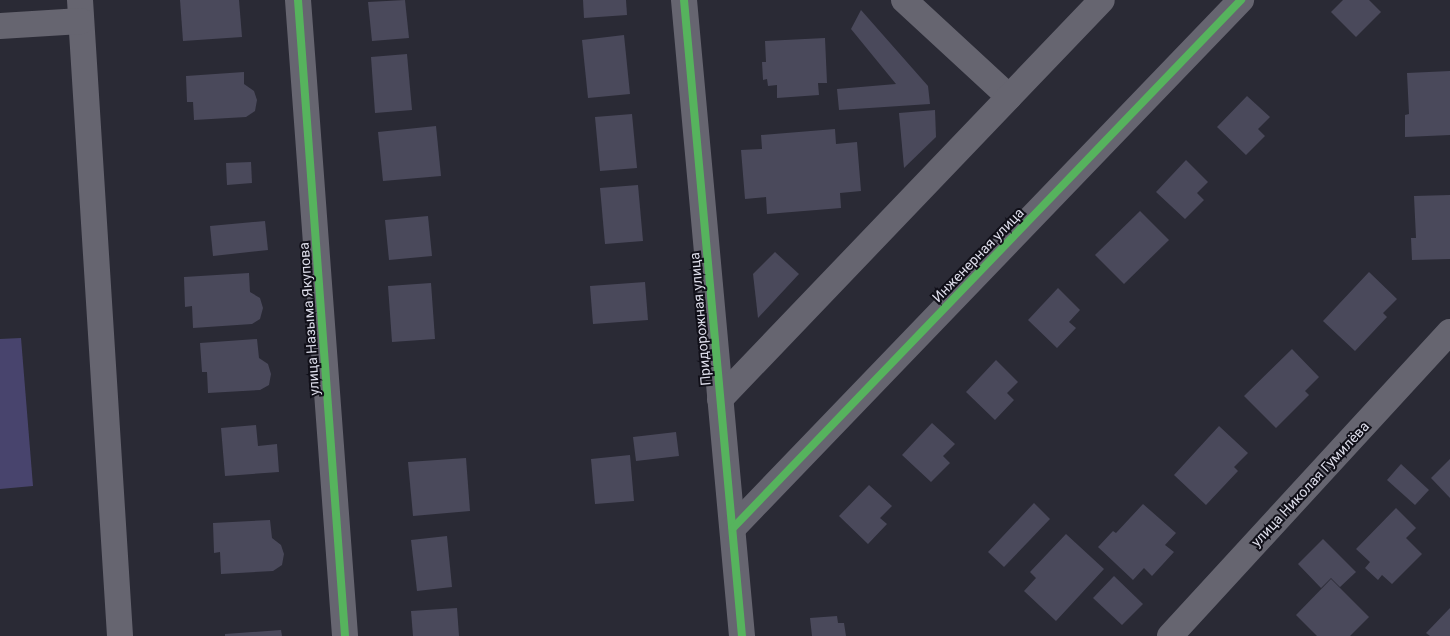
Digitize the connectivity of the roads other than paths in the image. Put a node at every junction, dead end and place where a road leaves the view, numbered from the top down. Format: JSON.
{"nodes":[{"id":1,"x":298,"y":0,"type":"edge"},
{"id":2,"x":684,"y":0,"type":"edge"},
{"id":3,"x":904,"y":0,"type":"edge"},
{"id":4,"x":1102,"y":0,"type":"edge"},
{"id":5,"x":1241,"y":0,"type":"edge"},
{"id":6,"x":81,"y":11,"type":"edge"},
{"id":7,"x":0,"y":26,"type":"edge"},
{"id":8,"x":1009,"y":97,"type":"junction"},
{"id":9,"x":1450,"y":332,"type":"edge"},
{"id":10,"x":720,"y":399,"type":"junction"},
{"id":11,"x":733,"y":528,"type":"junction"},
{"id":12,"x":120,"y":636,"type":"edge"},
{"id":13,"x":345,"y":636,"type":"edge"},
{"id":14,"x":742,"y":636,"type":"edge"},
{"id":15,"x":1170,"y":636,"type":"edge"}],
"edges":[{"from":1,"to":13,"type":"street","name":"улица Назыма Якупова"},
{"from":2,"to":10,"type":"street","name":"Придорожная улица"},
{"from":3,"to":8,"type":"street"},
{"from":4,"to":8,"type":"street"},
{"from":5,"to":11,"type":"street","name":"Инженерная улица"},
{"from":6,"to":7,"type":"street"},
{"from":6,"to":12,"type":"street"},
{"from":8,"to":10,"type":"street"},
{"from":9,"to":15,"type":"street","name":"улица Николая Гумилёва"},
{"from":10,"to":11,"type":"street","name":"Придорожная улица"},
{"from":11,"to":14,"type":"street","name":"Придорожная улица"}]}
